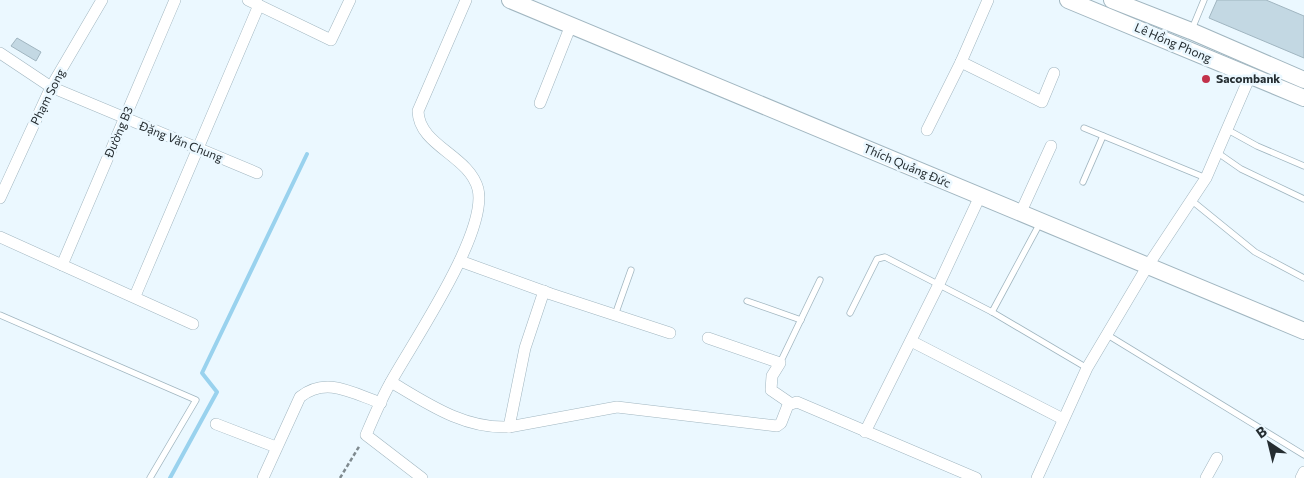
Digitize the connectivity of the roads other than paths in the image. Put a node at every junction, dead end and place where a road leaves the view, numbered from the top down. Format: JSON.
{"nodes":[{"id":1,"x":102,"y":0,"type":"edge"},
{"id":2,"x":175,"y":0,"type":"edge"},
{"id":3,"x":350,"y":0,"type":"edge"},
{"id":4,"x":466,"y":0,"type":"edge"},
{"id":5,"x":510,"y":0,"type":"edge"},
{"id":6,"x":988,"y":0,"type":"edge"},
{"id":7,"x":1068,"y":0,"type":"edge"},
{"id":8,"x":1112,"y":0,"type":"edge"},
{"id":9,"x":1204,"y":0,"type":"edge"},
{"id":10,"x":254,"y":2,"type":"edge"},
{"id":11,"x":571,"y":25,"type":"junction"},
{"id":12,"x":1191,"y":31,"type":"junction"},
{"id":13,"x":1184,"y":47,"type":"junction"},
{"id":14,"x":0,"y":53,"type":"edge"},
{"id":15,"x":961,"y":62,"type":"junction"},
{"id":16,"x":1054,"y":73,"type":"dead end"},
{"id":17,"x":1250,"y":76,"type":"junction"},
{"id":18,"x":1304,"y":80,"type":"edge"},
{"id":19,"x":51,"y":87,"type":"junction"},
{"id":20,"x":1304,"y":98,"type":"edge"},
{"id":21,"x":540,"y":103,"type":"dead end"},
{"id":22,"x":124,"y":119,"type":"junction"},
{"id":23,"x":1084,"y":128,"type":"dead end"},
{"id":24,"x":927,"y":130,"type":"dead end"},
{"id":25,"x":1228,"y":130,"type":"junction"},
{"id":26,"x":1103,"y":136,"type":"junction"},
{"id":27,"x":1051,"y":146,"type":"dead end"},
{"id":28,"x":198,"y":148,"type":"junction"},
{"id":29,"x":1218,"y":153,"type":"junction"},
{"id":30,"x":1304,"y":166,"type":"edge"},
{"id":31,"x":257,"y":173,"type":"dead end"},
{"id":32,"x":1206,"y":178,"type":"junction"},
{"id":33,"x":1083,"y":182,"type":"dead end"},
{"id":34,"x":980,"y":196,"type":"junction"},
{"id":35,"x":0,"y":198,"type":"edge"},
{"id":36,"x":1304,"y":199,"type":"edge"},
{"id":37,"x":1191,"y":200,"type":"junction"},
{"id":38,"x":1020,"y":214,"type":"junction"},
{"id":39,"x":1040,"y":223,"type":"junction"},
{"id":40,"x":0,"y":237,"type":"edge"},
{"id":41,"x":460,"y":260,"type":"junction"},
{"id":42,"x":62,"y":265,"type":"junction"},
{"id":43,"x":1147,"y":267,"type":"junction"},
{"id":44,"x":631,"y":270,"type":"dead end"},
{"id":45,"x":1304,"y":278,"type":"edge"},
{"id":46,"x":820,"y":280,"type":"dead end"},
{"id":47,"x":939,"y":284,"type":"junction"},
{"id":48,"x":544,"y":291,"type":"junction"},
{"id":49,"x":135,"y":296,"type":"junction"},
{"id":50,"x":747,"y":301,"type":"dead end"},
{"id":51,"x":992,"y":312,"type":"junction"},
{"id":52,"x":850,"y":313,"type":"dead end"},
{"id":53,"x":0,"y":315,"type":"edge"},
{"id":54,"x":615,"y":315,"type":"junction"},
{"id":55,"x":801,"y":320,"type":"junction"},
{"id":56,"x":194,"y":324,"type":"dead end"},
{"id":57,"x":1304,"y":331,"type":"edge"},
{"id":58,"x":670,"y":333,"type":"dead end"},
{"id":59,"x":1106,"y":334,"type":"junction"},
{"id":60,"x":708,"y":338,"type":"dead end"},
{"id":61,"x":911,"y":342,"type":"junction"},
{"id":62,"x":780,"y":362,"type":"junction"},
{"id":63,"x":1087,"y":368,"type":"junction"},
{"id":64,"x":391,"y":382,"type":"junction"},
{"id":65,"x":380,"y":403,"type":"junction"},
{"id":66,"x":790,"y":403,"type":"junction"},
{"id":67,"x":1063,"y":419,"type":"junction"},
{"id":68,"x":216,"y":424,"type":"dead end"},
{"id":69,"x":509,"y":427,"type":"junction"},
{"id":70,"x":865,"y":432,"type":"junction"},
{"id":71,"x":276,"y":446,"type":"junction"},
{"id":72,"x":1304,"y":455,"type":"edge"},
{"id":73,"x":1217,"y":458,"type":"dead end"},
{"id":74,"x":1304,"y":472,"type":"edge"},
{"id":75,"x":150,"y":478,"type":"edge"},
{"id":76,"x":263,"y":478,"type":"edge"},
{"id":77,"x":422,"y":478,"type":"edge"},
{"id":78,"x":976,"y":478,"type":"edge"},
{"id":79,"x":1037,"y":478,"type":"edge"},
{"id":80,"x":1206,"y":478,"type":"edge"},
{"id":81,"x":1301,"y":478,"type":"edge"}],
"edges":[{"from":1,"to":19,"type":"street","name":"Phạm Song"},
{"from":2,"to":22,"type":"street","name":"Đường B3"},
{"from":3,"to":10,"type":"street"},
{"from":4,"to":41,"type":"street"},
{"from":5,"to":11,"type":"street","name":"Thích Quảng Đức"},
{"from":6,"to":15,"type":"street"},
{"from":7,"to":13,"type":"street","name":"Lê Hồng Phong"},
{"from":8,"to":12,"type":"street","name":"Lê Hồng Phong"},
{"from":9,"to":12,"type":"lane"},
{"from":10,"to":28,"type":"street"},
{"from":11,"to":21,"type":"street"},
{"from":11,"to":34,"type":"street","name":"Thích Quảng Đức"},
{"from":12,"to":13,"type":"street"},
{"from":12,"to":18,"type":"street","name":"Lê Hồng Phong"},
{"from":13,"to":17,"type":"street","name":"Lê Hồng Phong"},
{"from":14,"to":19,"type":"street","name":"Đặng Văn Chung"},
{"from":15,"to":16,"type":"street"},
{"from":15,"to":24,"type":"street"},
{"from":17,"to":20,"type":"street","name":"Lê Hồng Phong"},
{"from":17,"to":25,"type":"street"},
{"from":19,"to":22,"type":"street","name":"Đặng Văn Chung"},
{"from":19,"to":35,"type":"street","name":"Phạm Song"},
{"from":22,"to":28,"type":"street","name":"Đặng Văn Chung"},
{"from":22,"to":42,"type":"street","name":"Đường B3"},
{"from":23,"to":26,"type":"lane"},
{"from":25,"to":29,"type":"street"},
{"from":25,"to":30,"type":"lane"},
{"from":26,"to":32,"type":"lane"},
{"from":26,"to":33,"type":"lane"},
{"from":27,"to":38,"type":"street"},
{"from":28,"to":31,"type":"street","name":"Đặng Văn Chung"},
{"from":28,"to":49,"type":"street"},
{"from":29,"to":32,"type":"street"},
{"from":29,"to":36,"type":"lane"},
{"from":32,"to":37,"type":"street"},
{"from":34,"to":38,"type":"street","name":"Thích Quảng Đức"},
{"from":34,"to":47,"type":"street"},
{"from":37,"to":43,"type":"street"},
{"from":37,"to":45,"type":"lane"},
{"from":38,"to":39,"type":"street","name":"Thích Quảng Đức"},
{"from":39,"to":43,"type":"street","name":"Thích Quảng Đức"},
{"from":39,"to":51,"type":"lane"},
{"from":40,"to":42,"type":"street"},
{"from":41,"to":48,"type":"street"},
{"from":41,"to":64,"type":"street"},
{"from":42,"to":49,"type":"street"},
{"from":43,"to":57,"type":"street","name":"Thích Quảng Đức"},
{"from":43,"to":59,"type":"street"},
{"from":44,"to":54,"type":"lane"},
{"from":46,"to":55,"type":"lane"},
{"from":47,"to":51,"type":"lane"},
{"from":47,"to":52,"type":"lane"},
{"from":47,"to":61,"type":"street"},
{"from":48,"to":54,"type":"street"},
{"from":48,"to":69,"type":"street"},
{"from":49,"to":56,"type":"street"},
{"from":50,"to":55,"type":"lane"},
{"from":51,"to":63,"type":"lane"},
{"from":53,"to":75,"type":"lane"},
{"from":54,"to":58,"type":"street"},
{"from":55,"to":62,"type":"lane"},
{"from":59,"to":63,"type":"street"},
{"from":59,"to":72,"type":"lane"},
{"from":60,"to":62,"type":"street"},
{"from":61,"to":67,"type":"street"},
{"from":61,"to":70,"type":"street"},
{"from":62,"to":66,"type":"street"},
{"from":63,"to":67,"type":"street"},
{"from":64,"to":65,"type":"street"},
{"from":64,"to":69,"type":"street"},
{"from":65,"to":71,"type":"street"},
{"from":65,"to":77,"type":"street"},
{"from":66,"to":69,"type":"street"},
{"from":66,"to":70,"type":"street"},
{"from":67,"to":79,"type":"street"},
{"from":68,"to":71,"type":"street"},
{"from":70,"to":78,"type":"street"},
{"from":71,"to":76,"type":"street"},
{"from":73,"to":80,"type":"street"},
{"from":74,"to":81,"type":"street"}]}
